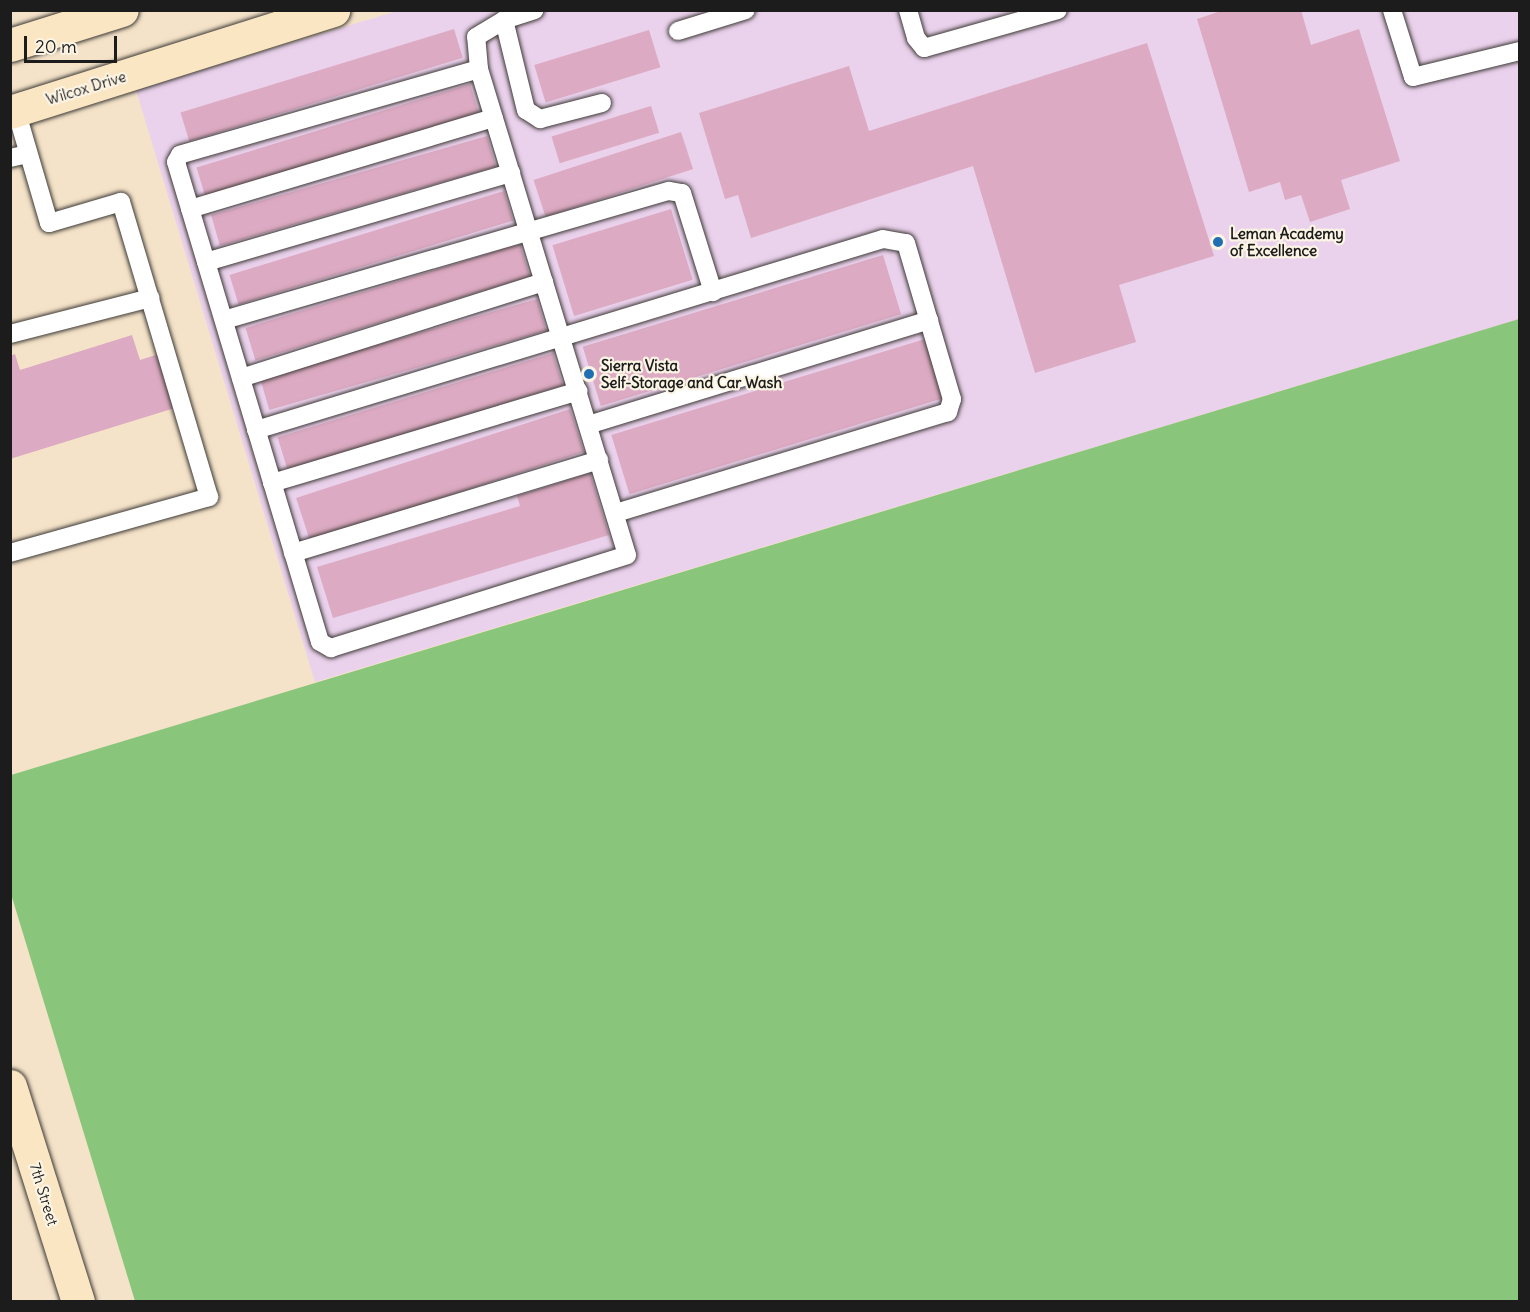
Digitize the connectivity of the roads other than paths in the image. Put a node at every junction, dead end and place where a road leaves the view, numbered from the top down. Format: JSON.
{"nodes":[{"id":1,"x":122,"y":10,"type":"edge"},
{"id":2,"x":333,"y":10,"type":"edge"},
{"id":3,"x":534,"y":10,"type":"edge"},
{"id":4,"x":746,"y":10,"type":"edge"},
{"id":5,"x":908,"y":10,"type":"edge"},
{"id":6,"x":1058,"y":10,"type":"edge"},
{"id":7,"x":1392,"y":10,"type":"edge"},
{"id":8,"x":504,"y":21,"type":"junction"},
{"id":9,"x":678,"y":31,"type":"dead end"},
{"id":10,"x":10,"y":45,"type":"edge"},
{"id":11,"x":1520,"y":51,"type":"edge"},
{"id":12,"x":479,"y":69,"type":"junction"},
{"id":13,"x":602,"y":103,"type":"dead end"},
{"id":14,"x":13,"y":111,"type":"edge"},
{"id":15,"x":494,"y":118,"type":"junction"},
{"id":16,"x":19,"y":156,"type":"edge"},
{"id":17,"x":511,"y":173,"type":"junction"},
{"id":18,"x":190,"y":209,"type":"junction"},
{"id":19,"x":529,"y":231,"type":"junction"},
{"id":20,"x":206,"y":262,"type":"junction"},
{"id":21,"x":544,"y":282,"type":"junction"},
{"id":22,"x":713,"y":292,"type":"junction"},
{"id":23,"x":150,"y":298,"type":"junction"},
{"id":24,"x":224,"y":320,"type":"junction"},
{"id":25,"x":929,"y":320,"type":"junction"},
{"id":26,"x":10,"y":334,"type":"edge"},
{"id":27,"x":561,"y":338,"type":"junction"},
{"id":28,"x":241,"y":378,"type":"junction"},
{"id":29,"x":578,"y":391,"type":"junction"},
{"id":30,"x":588,"y":424,"type":"junction"},
{"id":31,"x":256,"y":430,"type":"junction"},
{"id":32,"x":599,"y":460,"type":"junction"},
{"id":33,"x":272,"y":483,"type":"junction"},
{"id":34,"x":615,"y":513,"type":"junction"},
{"id":35,"x":10,"y":553,"type":"edge"},
{"id":36,"x":293,"y":553,"type":"junction"},
{"id":37,"x":10,"y":1086,"type":"edge"},
{"id":38,"x":78,"y":1302,"type":"edge"}],
"edges":[{"from":1,"to":10,"type":"street"},
{"from":2,"to":14,"type":"street","name":"Wilcox Drive"},
{"from":3,"to":8,"type":"lane"},
{"from":4,"to":9,"type":"lane"},
{"from":5,"to":6,"type":"lane"},
{"from":7,"to":11,"type":"lane"},
{"from":8,"to":12,"type":"lane"},
{"from":8,"to":13,"type":"lane"},
{"from":12,"to":15,"type":"lane"},
{"from":12,"to":18,"type":"lane"},
{"from":14,"to":16,"type":"lane"},
{"from":15,"to":17,"type":"lane"},
{"from":15,"to":18,"type":"lane"},
{"from":16,"to":23,"type":"lane"},
{"from":17,"to":19,"type":"lane"},
{"from":17,"to":20,"type":"lane"},
{"from":18,"to":20,"type":"lane"},
{"from":19,"to":21,"type":"lane"},
{"from":19,"to":22,"type":"lane"},
{"from":19,"to":24,"type":"lane"},
{"from":20,"to":24,"type":"lane"},
{"from":21,"to":27,"type":"lane"},
{"from":21,"to":28,"type":"lane"},
{"from":22,"to":25,"type":"lane"},
{"from":22,"to":27,"type":"lane"},
{"from":23,"to":26,"type":"lane"},
{"from":23,"to":35,"type":"lane"},
{"from":24,"to":28,"type":"lane"},
{"from":25,"to":30,"type":"lane"},
{"from":25,"to":34,"type":"lane"},
{"from":27,"to":29,"type":"lane"},
{"from":27,"to":31,"type":"lane"},
{"from":28,"to":31,"type":"lane"},
{"from":29,"to":30,"type":"lane"},
{"from":29,"to":33,"type":"lane"},
{"from":30,"to":32,"type":"lane"},
{"from":31,"to":33,"type":"lane"},
{"from":32,"to":34,"type":"lane"},
{"from":32,"to":36,"type":"lane"},
{"from":33,"to":36,"type":"lane"},
{"from":34,"to":36,"type":"lane"},
{"from":37,"to":38,"type":"street","name":"7th Street"}]}
